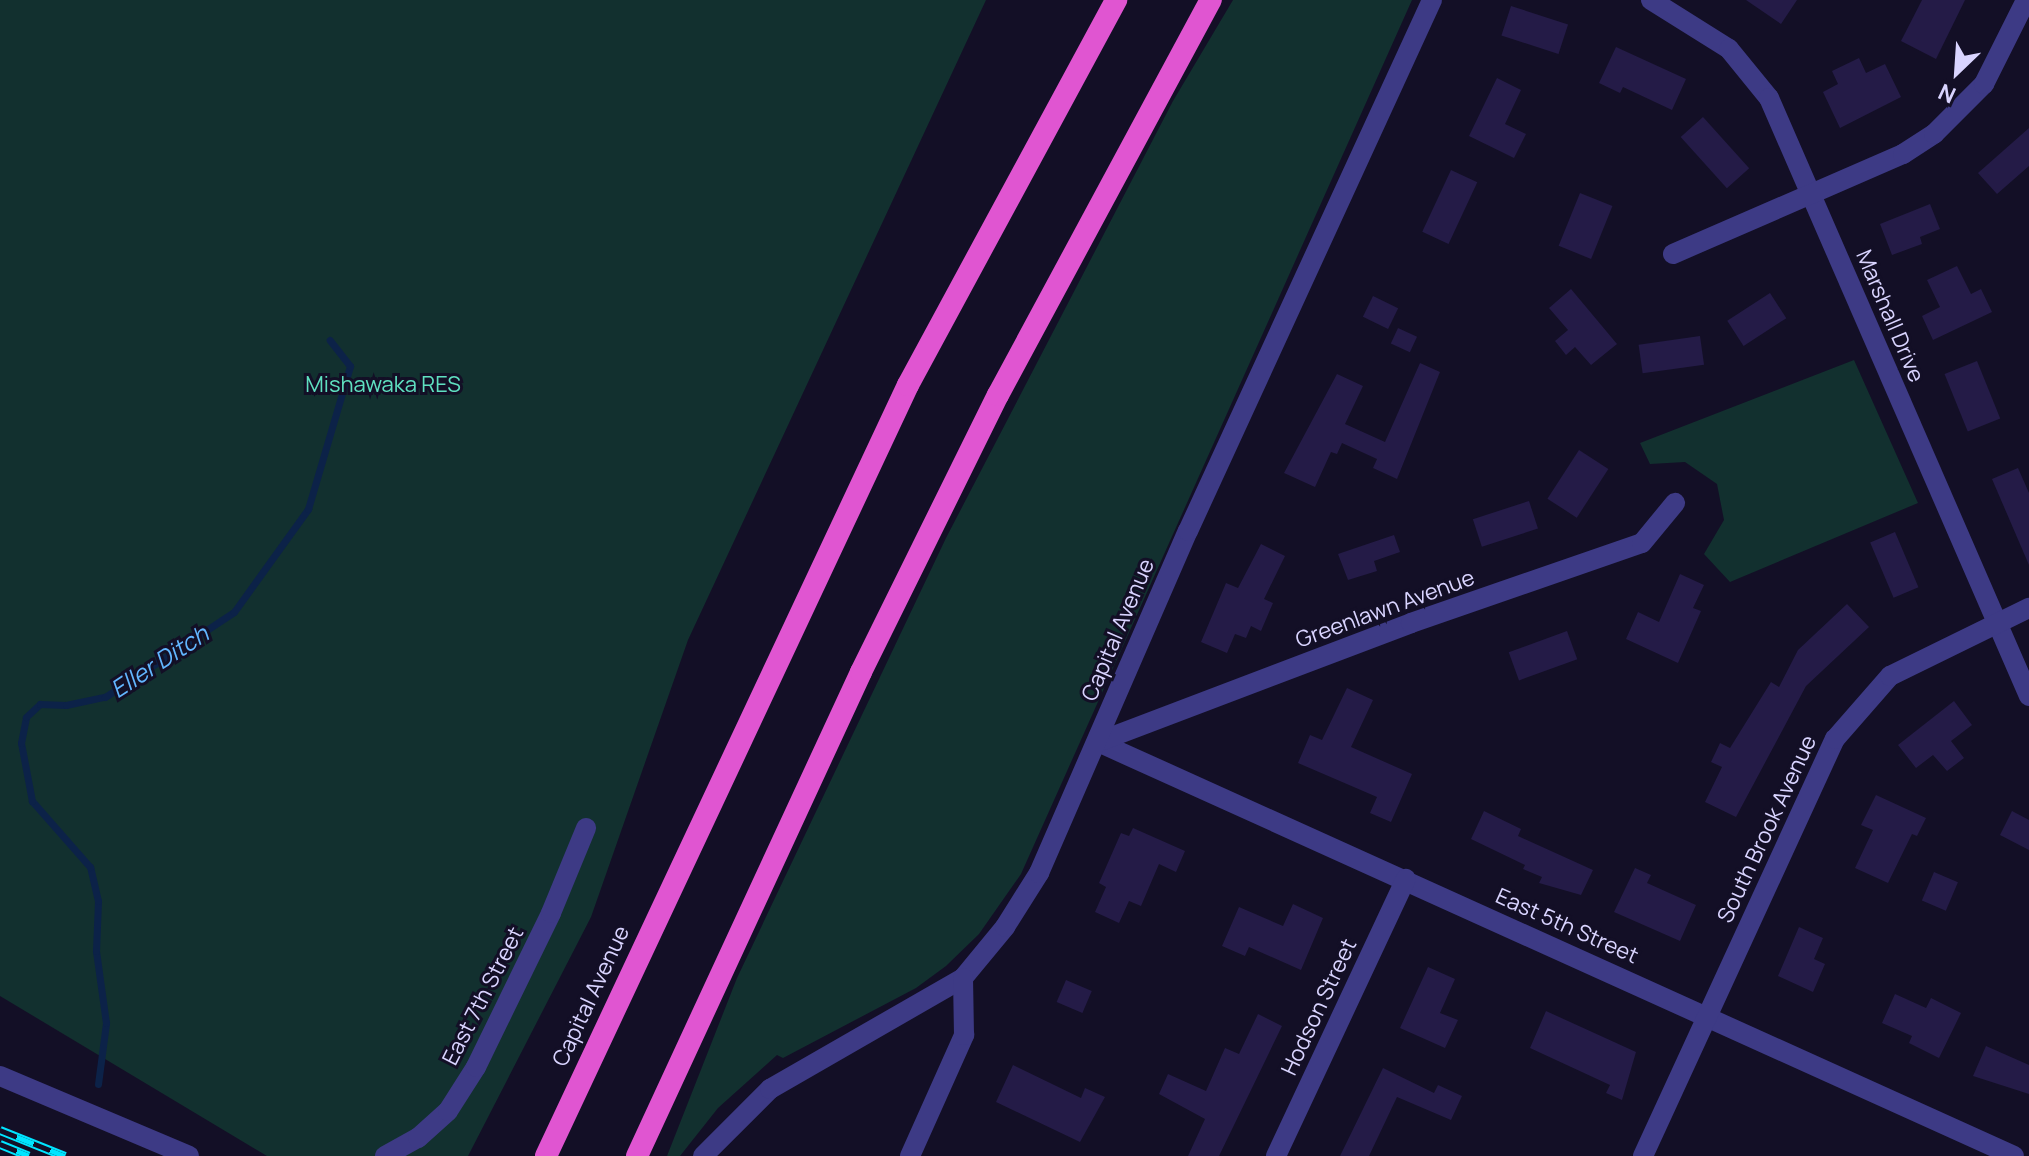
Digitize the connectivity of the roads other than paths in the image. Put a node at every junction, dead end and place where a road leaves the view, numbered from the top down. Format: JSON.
{"nodes":[{"id":1,"x":1116,"y":0,"type":"edge"},
{"id":2,"x":1211,"y":0,"type":"edge"},
{"id":3,"x":1432,"y":0,"type":"edge"},
{"id":4,"x":1651,"y":0,"type":"edge"},
{"id":5,"x":2026,"y":0,"type":"edge"},
{"id":6,"x":1811,"y":193,"type":"junction"},
{"id":7,"x":1673,"y":254,"type":"dead end"},
{"id":8,"x":1675,"y":503,"type":"dead end"},
{"id":9,"x":2029,"y":608,"type":"edge"},
{"id":10,"x":1996,"y":623,"type":"junction"},
{"id":11,"x":2029,"y":696,"type":"edge"},
{"id":12,"x":1098,"y":742,"type":"junction"},
{"id":13,"x":586,"y":828,"type":"dead end"},
{"id":14,"x":1406,"y":879,"type":"junction"},
{"id":15,"x":963,"y":978,"type":"junction"},
{"id":16,"x":1708,"y":1016,"type":"junction"},
{"id":17,"x":0,"y":1076,"type":"edge"},
{"id":18,"x":189,"y":1156,"type":"edge"},
{"id":19,"x":385,"y":1156,"type":"edge"},
{"id":20,"x":546,"y":1156,"type":"edge"},
{"id":21,"x":637,"y":1156,"type":"edge"},
{"id":22,"x":703,"y":1156,"type":"edge"},
{"id":23,"x":910,"y":1156,"type":"edge"},
{"id":24,"x":1276,"y":1156,"type":"edge"},
{"id":25,"x":1643,"y":1156,"type":"edge"},
{"id":26,"x":2014,"y":1156,"type":"edge"}],
"edges":[{"from":1,"to":20,"type":"highway","name":"Capital Avenue"},
{"from":2,"to":21,"type":"highway"},
{"from":3,"to":12,"type":"street","name":"Capital Avenue"},
{"from":4,"to":6,"type":"street","name":"Marshall Drive"},
{"from":5,"to":6,"type":"street"},
{"from":6,"to":7,"type":"street"},
{"from":6,"to":10,"type":"street","name":"Marshall Drive"},
{"from":8,"to":12,"type":"street","name":"Greenlawn Avenue"},
{"from":9,"to":10,"type":"street","name":"South Brook Avenue"},
{"from":10,"to":11,"type":"street","name":"Marshall Drive"},
{"from":10,"to":16,"type":"street","name":"South Brook Avenue"},
{"from":12,"to":14,"type":"street","name":"East 5th Street"},
{"from":12,"to":15,"type":"street","name":"Capital Avenue"},
{"from":13,"to":19,"type":"street","name":"East 7th Street"},
{"from":14,"to":16,"type":"street","name":"East 5th Street"},
{"from":14,"to":24,"type":"street","name":"Hodson Street"},
{"from":15,"to":22,"type":"street","name":"Capital Avenue"},
{"from":15,"to":23,"type":"street"},
{"from":16,"to":25,"type":"street","name":"South Brook Avenue"},
{"from":16,"to":26,"type":"street","name":"East 5th Street"},
{"from":17,"to":18,"type":"street"}]}
